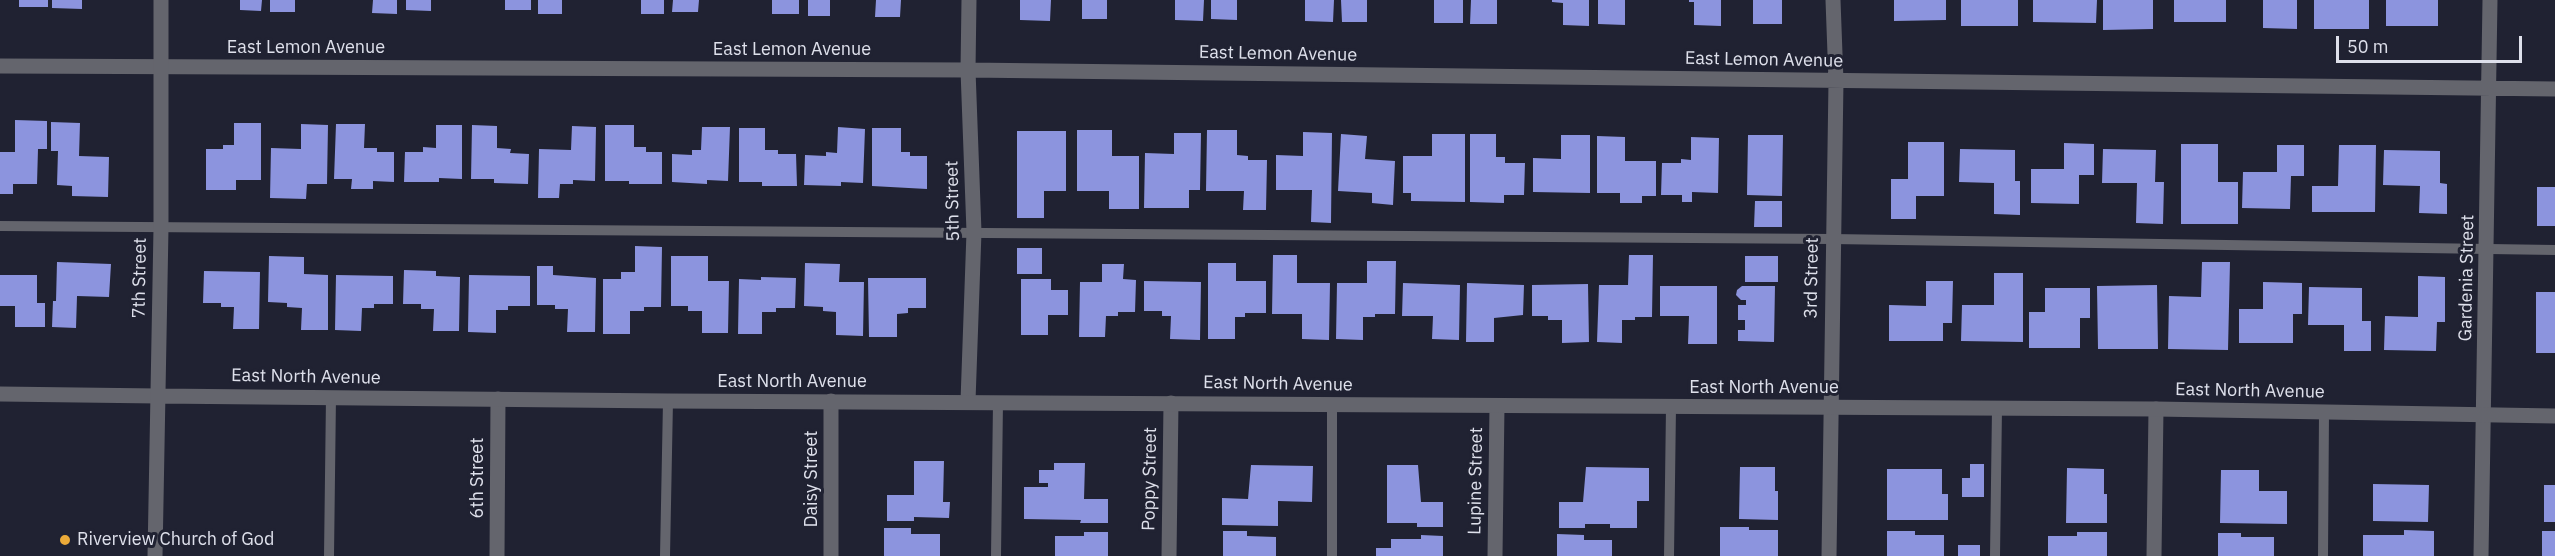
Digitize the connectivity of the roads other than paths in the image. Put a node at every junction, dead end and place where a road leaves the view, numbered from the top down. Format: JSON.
{"nodes":[{"id":1,"x":161,"y":0,"type":"edge"},
{"id":2,"x":969,"y":0,"type":"edge"},
{"id":3,"x":1833,"y":0,"type":"edge"},
{"id":4,"x":2490,"y":0,"type":"edge"},
{"id":5,"x":0,"y":66,"type":"edge"},
{"id":6,"x":160,"y":67,"type":"junction"},
{"id":7,"x":968,"y":70,"type":"junction"},
{"id":8,"x":1836,"y":81,"type":"junction"},
{"id":9,"x":2490,"y":89,"type":"junction"},
{"id":10,"x":2555,"y":89,"type":"edge"},
{"id":11,"x":0,"y":226,"type":"edge"},
{"id":12,"x":161,"y":228,"type":"junction"},
{"id":13,"x":974,"y":232,"type":"junction"},
{"id":14,"x":1832,"y":239,"type":"junction"},
{"id":15,"x":2486,"y":249,"type":"junction"},
{"id":16,"x":2555,"y":250,"type":"edge"},
{"id":17,"x":0,"y":394,"type":"edge"},
{"id":18,"x":158,"y":396,"type":"junction"},
{"id":19,"x":331,"y":396,"type":"junction"},
{"id":20,"x":498,"y":399,"type":"junction"},
{"id":21,"x":668,"y":401,"type":"junction"},
{"id":22,"x":831,"y":401,"type":"junction"},
{"id":23,"x":968,"y":401,"type":"junction"},
{"id":24,"x":998,"y":402,"type":"junction"},
{"id":25,"x":1171,"y":403,"type":"junction"},
{"id":26,"x":1332,"y":404,"type":"junction"},
{"id":27,"x":1497,"y":406,"type":"junction"},
{"id":28,"x":1671,"y":407,"type":"junction"},
{"id":29,"x":1831,"y":408,"type":"junction"},
{"id":30,"x":1997,"y":408,"type":"junction"},
{"id":31,"x":2156,"y":409,"type":"junction"},
{"id":32,"x":2324,"y":412,"type":"junction"},
{"id":33,"x":2484,"y":415,"type":"junction"},
{"id":34,"x":2555,"y":416,"type":"edge"},
{"id":35,"x":155,"y":556,"type":"edge"},
{"id":36,"x":329,"y":556,"type":"edge"},
{"id":37,"x":497,"y":556,"type":"edge"},
{"id":38,"x":665,"y":556,"type":"edge"},
{"id":39,"x":831,"y":556,"type":"edge"},
{"id":40,"x":996,"y":556,"type":"edge"},
{"id":41,"x":1169,"y":556,"type":"edge"},
{"id":42,"x":1332,"y":556,"type":"edge"},
{"id":43,"x":1495,"y":556,"type":"edge"},
{"id":44,"x":1669,"y":556,"type":"edge"},
{"id":45,"x":1829,"y":556,"type":"edge"},
{"id":46,"x":1995,"y":556,"type":"edge"},
{"id":47,"x":2154,"y":556,"type":"edge"},
{"id":48,"x":2323,"y":556,"type":"edge"},
{"id":49,"x":2481,"y":556,"type":"edge"}],
"edges":[{"from":1,"to":6,"type":"street","name":"7th Street"},
{"from":2,"to":7,"type":"street","name":"5th Street"},
{"from":3,"to":8,"type":"street","name":"3rd Street"},
{"from":4,"to":9,"type":"street","name":"Gardenia Street"},
{"from":5,"to":6,"type":"street","name":"East Lemon Avenue"},
{"from":6,"to":7,"type":"street","name":"East Lemon Avenue"},
{"from":6,"to":12,"type":"street","name":"7th Street"},
{"from":7,"to":8,"type":"street","name":"East Lemon Avenue"},
{"from":7,"to":13,"type":"street","name":"5th Street"},
{"from":8,"to":9,"type":"street","name":"East Lemon Avenue"},
{"from":8,"to":14,"type":"street","name":"3rd Street"},
{"from":9,"to":10,"type":"street","name":"East Lemon Avenue"},
{"from":9,"to":15,"type":"street","name":"Gardenia Street"},
{"from":11,"to":12,"type":"lane"},
{"from":12,"to":13,"type":"lane"},
{"from":12,"to":18,"type":"street","name":"7th Street"},
{"from":13,"to":14,"type":"lane"},
{"from":13,"to":23,"type":"street","name":"5th Street"},
{"from":14,"to":15,"type":"lane"},
{"from":14,"to":29,"type":"street","name":"3rd Street"},
{"from":15,"to":16,"type":"lane"},
{"from":15,"to":33,"type":"street","name":"Gardenia Street"},
{"from":17,"to":18,"type":"street","name":"East North Avenue"},
{"from":18,"to":19,"type":"street","name":"East North Avenue"},
{"from":18,"to":35,"type":"street","name":"7th Street"},
{"from":19,"to":20,"type":"street","name":"East North Avenue"},
{"from":19,"to":36,"type":"lane"},
{"from":20,"to":21,"type":"street","name":"East North Avenue"},
{"from":20,"to":37,"type":"street","name":"6th Street"},
{"from":21,"to":22,"type":"street","name":"East North Avenue"},
{"from":21,"to":38,"type":"lane"},
{"from":22,"to":23,"type":"street","name":"East North Avenue"},
{"from":22,"to":39,"type":"street","name":"Daisy Street"},
{"from":23,"to":24,"type":"street","name":"East North Avenue"},
{"from":24,"to":25,"type":"street","name":"East North Avenue"},
{"from":24,"to":40,"type":"lane"},
{"from":25,"to":26,"type":"street","name":"East North Avenue"},
{"from":25,"to":41,"type":"street","name":"Poppy Street"},
{"from":26,"to":27,"type":"street","name":"East North Avenue"},
{"from":26,"to":42,"type":"lane"},
{"from":27,"to":28,"type":"street","name":"East North Avenue"},
{"from":27,"to":43,"type":"street","name":"Lupine Street"},
{"from":28,"to":29,"type":"street","name":"East North Avenue"},
{"from":28,"to":44,"type":"lane"},
{"from":29,"to":30,"type":"street","name":"East North Avenue"},
{"from":29,"to":45,"type":"street","name":"3rd Street"},
{"from":30,"to":31,"type":"street","name":"East North Avenue"},
{"from":30,"to":46,"type":"lane"},
{"from":31,"to":32,"type":"street","name":"East North Avenue"},
{"from":31,"to":47,"type":"street"},
{"from":32,"to":33,"type":"street","name":"East North Avenue"},
{"from":32,"to":48,"type":"lane"},
{"from":33,"to":34,"type":"street","name":"East North Avenue"},
{"from":33,"to":49,"type":"street","name":"Gardenia Street"}]}
